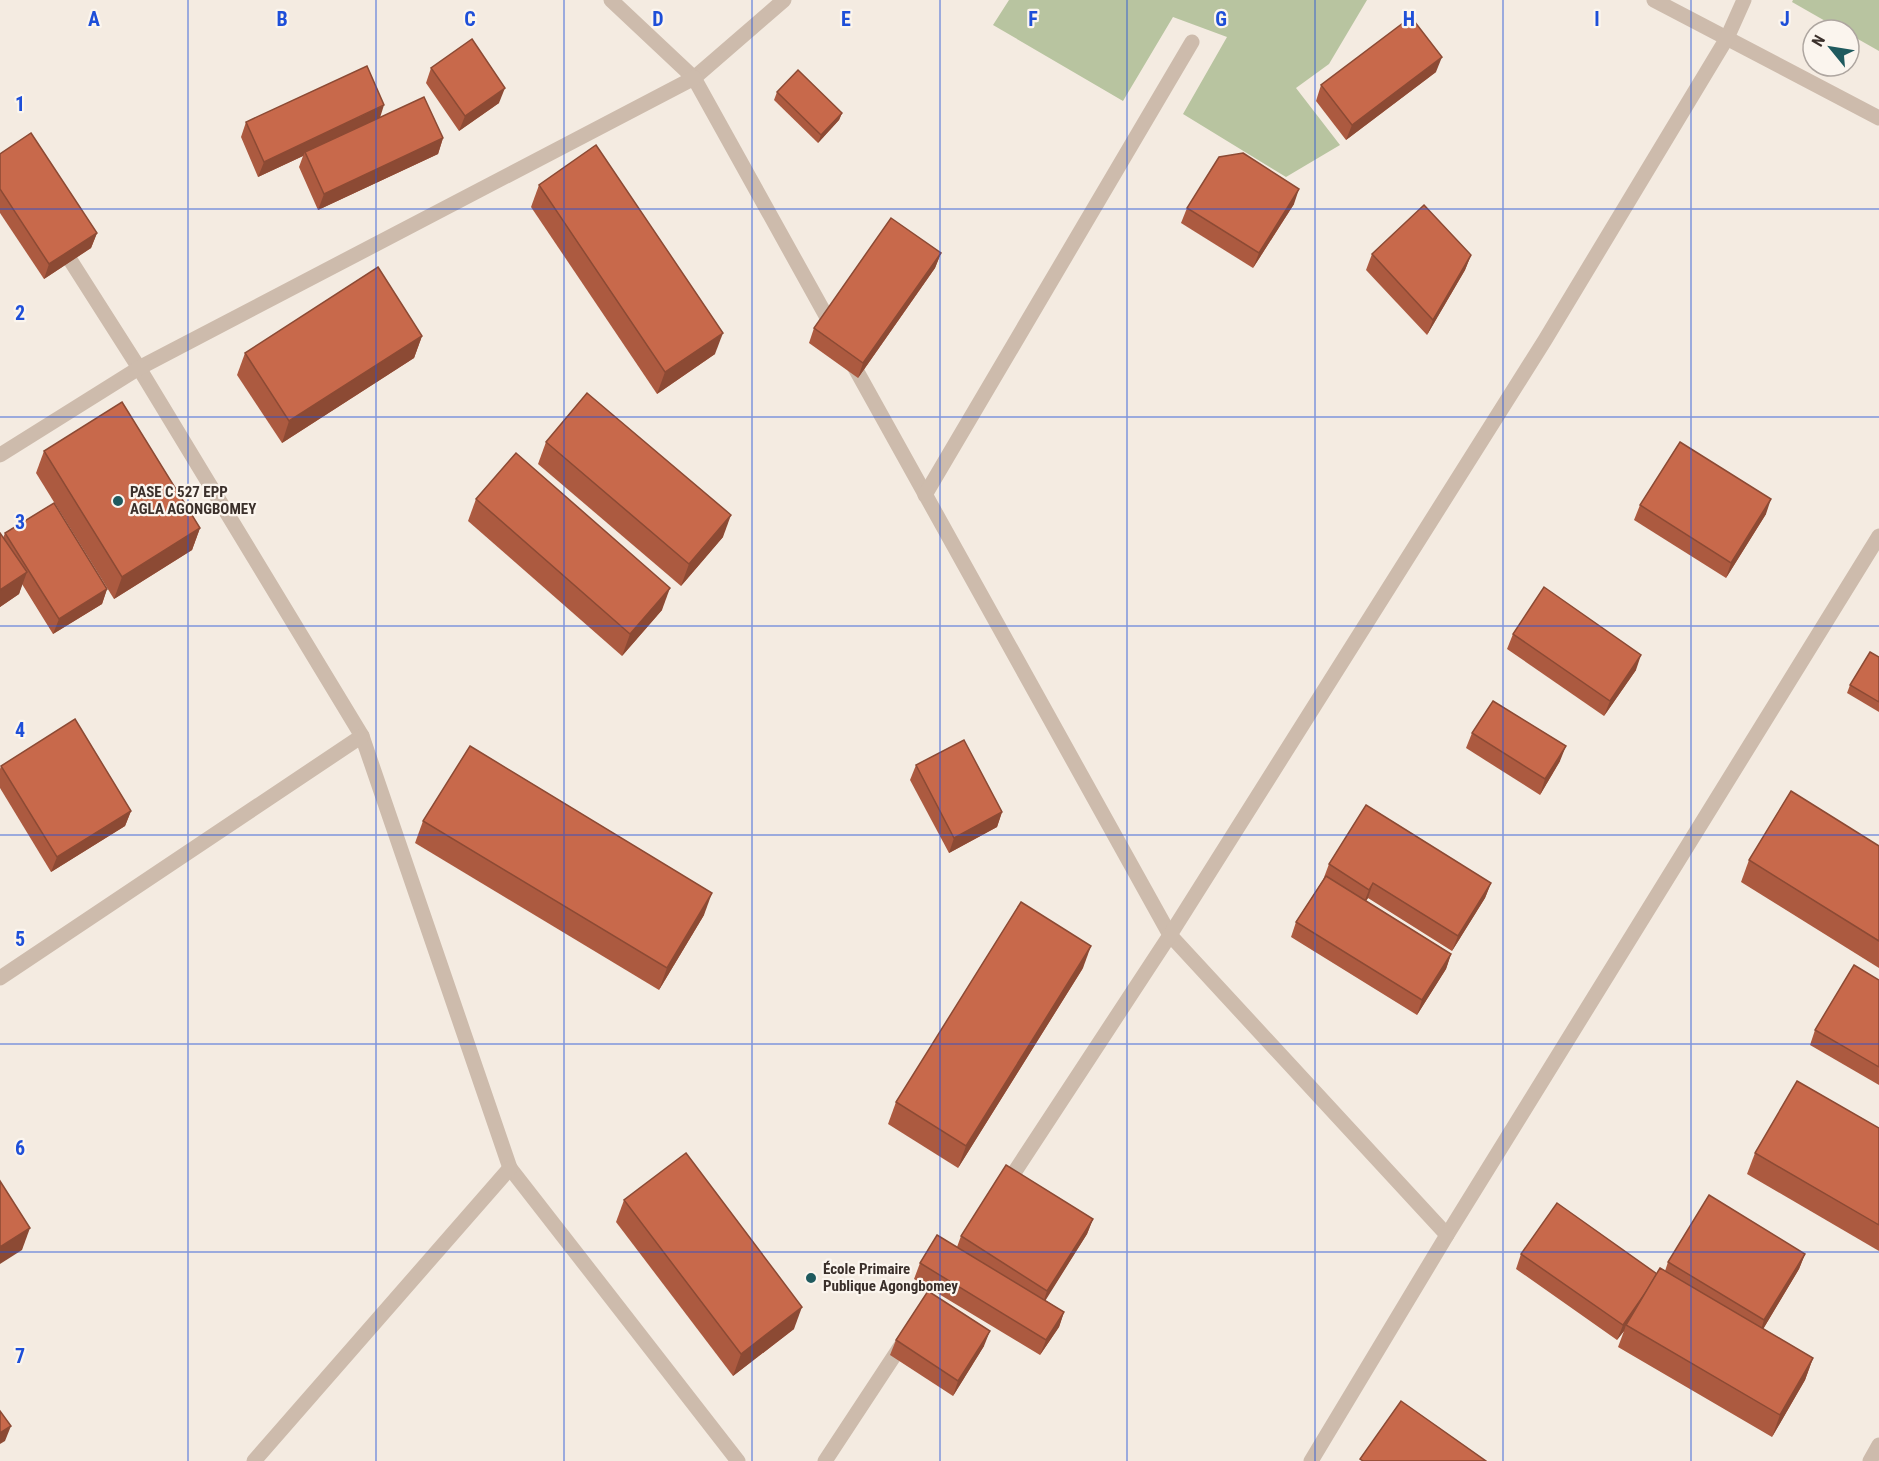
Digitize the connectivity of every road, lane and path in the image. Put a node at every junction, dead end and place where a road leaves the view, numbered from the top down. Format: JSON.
{"nodes":[{"id":1,"x":611,"y":0,"type":"edge"},
{"id":2,"x":784,"y":0,"type":"edge"},
{"id":3,"x":1654,"y":0,"type":"edge"},
{"id":4,"x":1744,"y":0,"type":"edge"},
{"id":5,"x":1727,"y":38,"type":"junction"},
{"id":6,"x":1191,"y":42,"type":"dead end"},
{"id":7,"x":694,"y":78,"type":"junction"},
{"id":8,"x":1879,"y":118,"type":"edge"},
{"id":9,"x":51,"y":230,"type":"edge"},
{"id":10,"x":139,"y":368,"type":"junction"},
{"id":11,"x":0,"y":455,"type":"edge"},
{"id":12,"x":926,"y":495,"type":"junction"},
{"id":13,"x":1879,"y":536,"type":"edge"},
{"id":14,"x":362,"y":736,"type":"junction"},
{"id":15,"x":1170,"y":935,"type":"junction"},
{"id":16,"x":0,"y":978,"type":"edge"},
{"id":17,"x":510,"y":1168,"type":"junction"},
{"id":18,"x":994,"y":1203,"type":"edge"},
{"id":19,"x":1447,"y":1235,"type":"junction"},
{"id":20,"x":909,"y":1332,"type":"edge"},
{"id":21,"x":254,"y":1461,"type":"edge"},
{"id":22,"x":738,"y":1461,"type":"edge"},
{"id":23,"x":825,"y":1461,"type":"edge"},
{"id":24,"x":1311,"y":1461,"type":"edge"}],
"edges":[{"from":1,"to":7,"type":"street"},
{"from":2,"to":7,"type":"street"},
{"from":3,"to":5,"type":"street"},
{"from":4,"to":5,"type":"street"},
{"from":5,"to":8,"type":"street"},
{"from":5,"to":15,"type":"street"},
{"from":6,"to":12,"type":"street"},
{"from":7,"to":10,"type":"street"},
{"from":7,"to":12,"type":"street"},
{"from":9,"to":10,"type":"street"},
{"from":10,"to":11,"type":"street"},
{"from":10,"to":14,"type":"street"},
{"from":12,"to":15,"type":"street"},
{"from":13,"to":19,"type":"street"},
{"from":14,"to":16,"type":"street"},
{"from":14,"to":17,"type":"street"},
{"from":15,"to":18,"type":"street"},
{"from":15,"to":19,"type":"street"},
{"from":17,"to":21,"type":"street"},
{"from":17,"to":22,"type":"street"},
{"from":19,"to":24,"type":"street"},
{"from":20,"to":23,"type":"street"}]}
